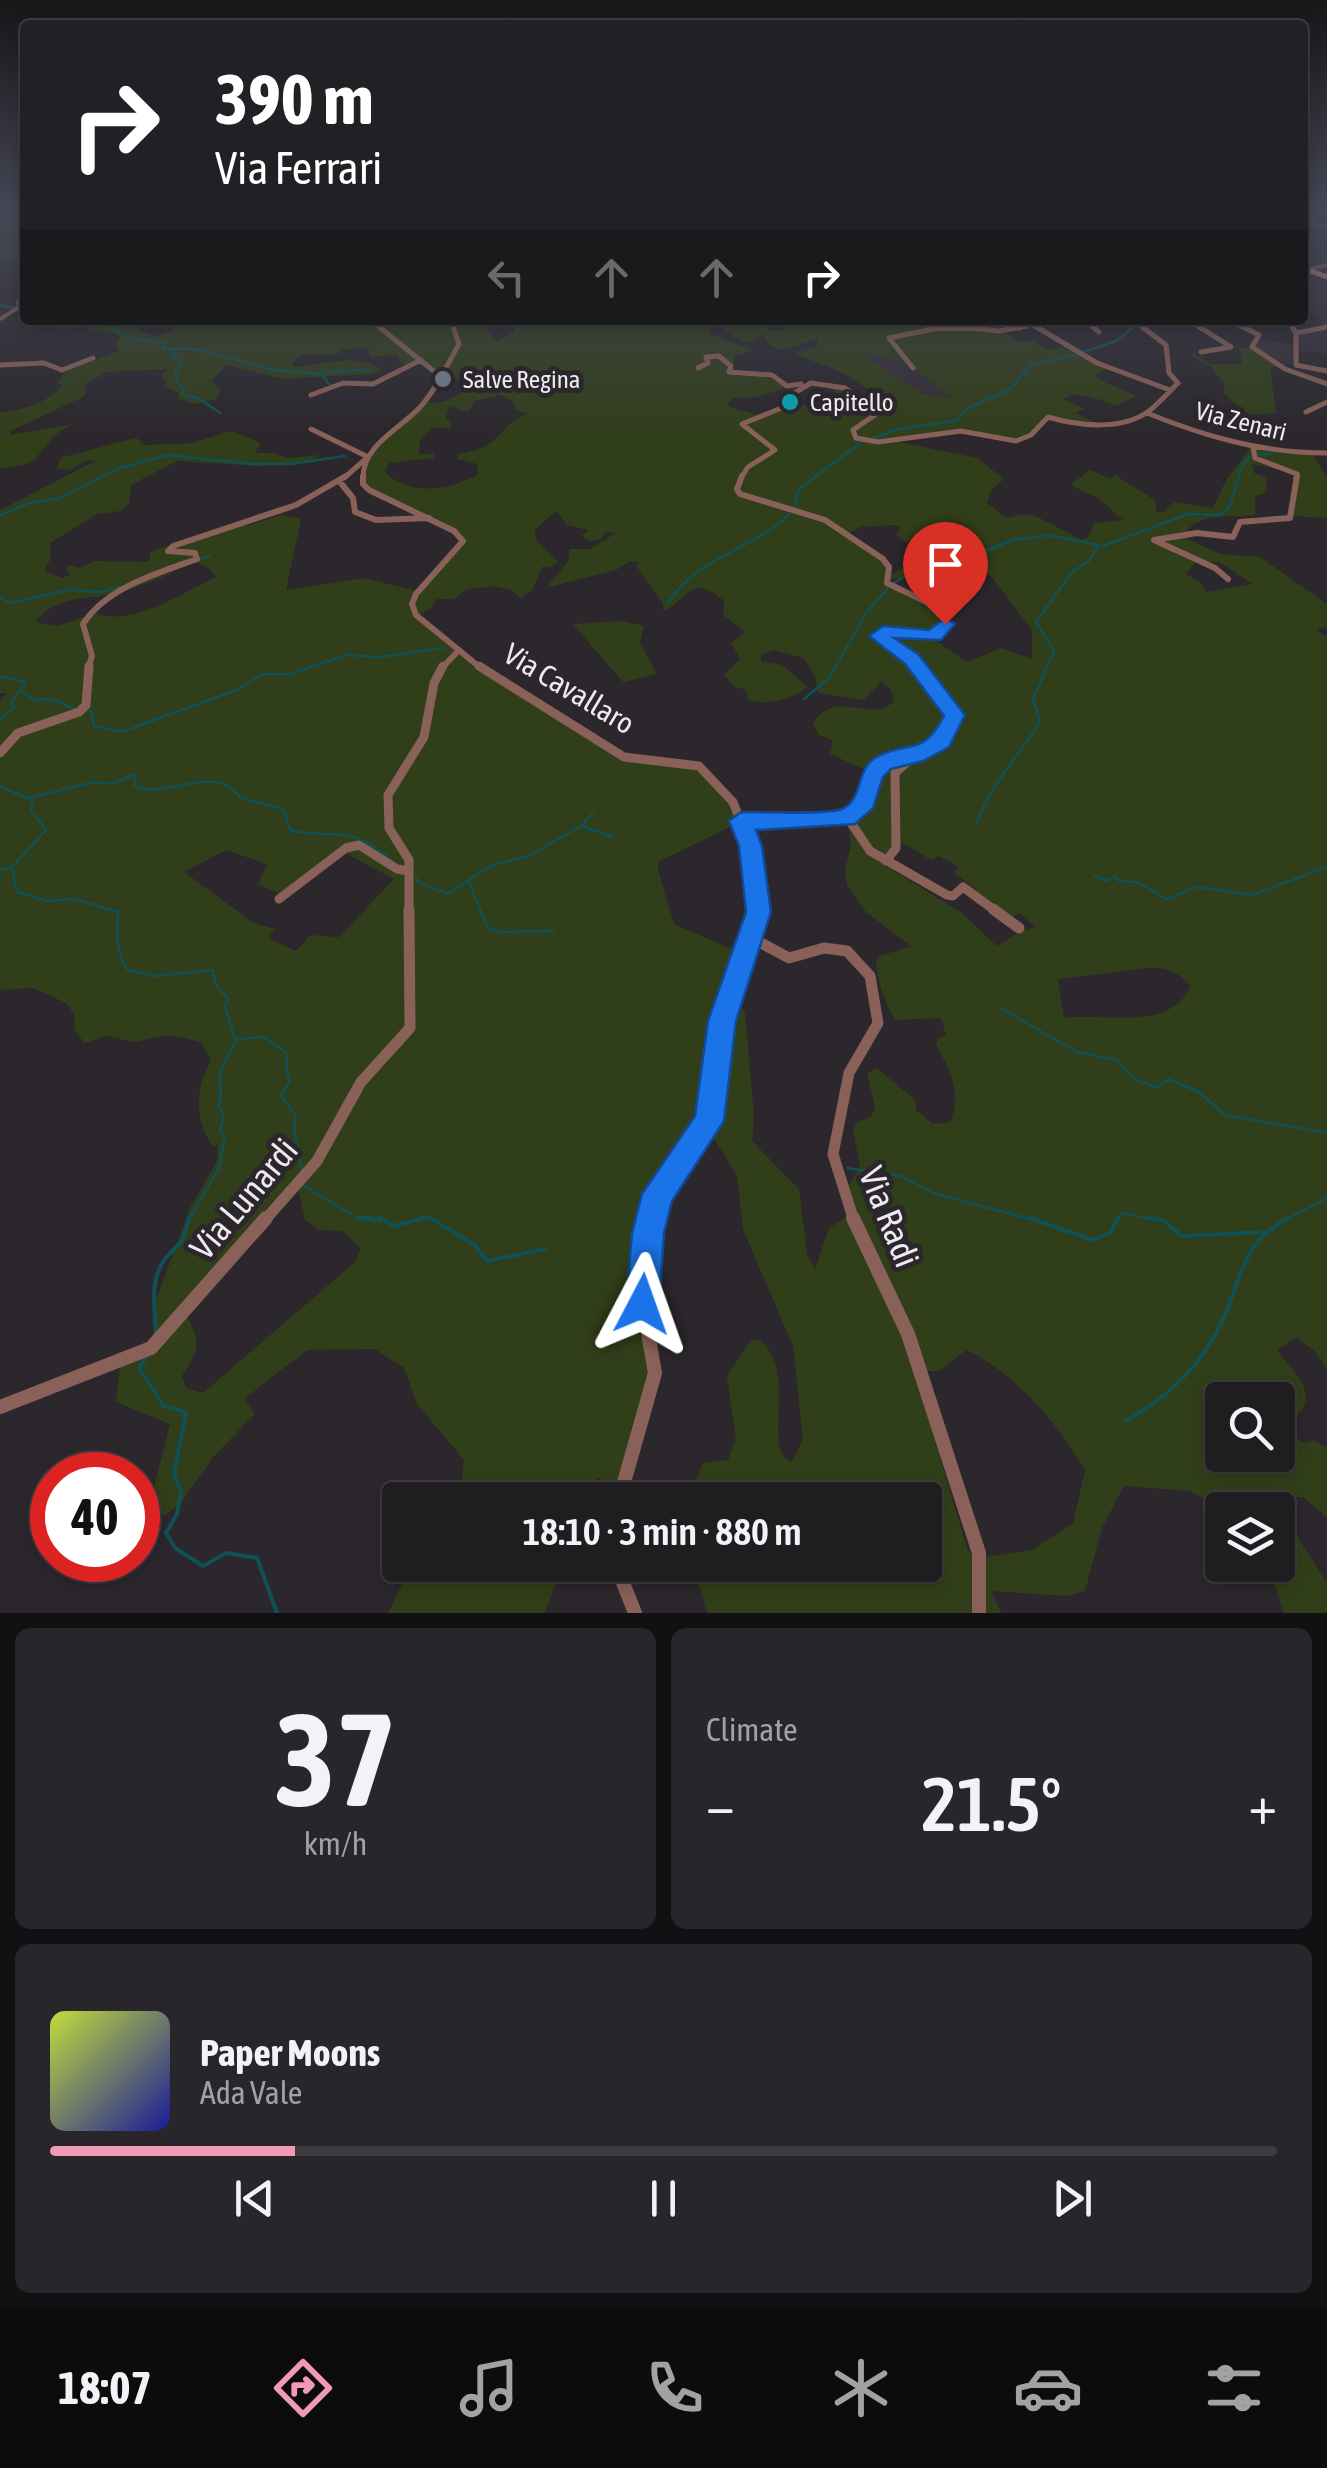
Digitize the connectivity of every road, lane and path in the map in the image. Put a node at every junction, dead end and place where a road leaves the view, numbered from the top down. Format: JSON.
{"nodes":[{"id":1,"x":20,"y":300,"type":"edge"},
{"id":2,"x":0,"y":319,"type":"edge"},
{"id":3,"x":376,"y":325,"type":"edge"},
{"id":4,"x":453,"y":325,"type":"edge"},
{"id":5,"x":1026,"y":325,"type":"edge"},
{"id":6,"x":1034,"y":325,"type":"edge"},
{"id":7,"x":1090,"y":325,"type":"edge"},
{"id":8,"x":1141,"y":325,"type":"edge"},
{"id":9,"x":1196,"y":325,"type":"edge"},
{"id":10,"x":1239,"y":325,"type":"edge"},
{"id":11,"x":1291,"y":325,"type":"edge"},
{"id":12,"x":1327,"y":326,"type":"edge"},
{"id":13,"x":1099,"y":332,"type":"dead end"},
{"id":14,"x":1296,"y":333,"type":"junction"},
{"id":15,"x":1201,"y":352,"type":"dead end"},
{"id":16,"x":93,"y":358,"type":"dead end"},
{"id":17,"x":421,"y":360,"type":"junction"},
{"id":18,"x":0,"y":365,"type":"edge"},
{"id":19,"x":1296,"y":365,"type":"junction"},
{"id":20,"x":1282,"y":367,"type":"junction"},
{"id":21,"x":698,"y":368,"type":"dead end"},
{"id":22,"x":913,"y":368,"type":"dead end"},
{"id":23,"x":1327,"y":372,"type":"edge"},
{"id":24,"x":441,"y":377,"type":"junction"},
{"id":25,"x":806,"y":384,"type":"junction"},
{"id":26,"x":1327,"y":384,"type":"edge"},
{"id":27,"x":1170,"y":390,"type":"junction"},
{"id":28,"x":311,"y":395,"type":"dead end"},
{"id":29,"x":1327,"y":402,"type":"edge"},
{"id":30,"x":1306,"y":412,"type":"dead end"},
{"id":31,"x":1147,"y":413,"type":"junction"},
{"id":32,"x":311,"y":429,"type":"dead end"},
{"id":33,"x":317,"y":437,"type":"dead end"},
{"id":34,"x":336,"y":440,"type":"junction"},
{"id":35,"x":1252,"y":448,"type":"junction"},
{"id":36,"x":1327,"y":453,"type":"edge"},
{"id":37,"x":368,"y":456,"type":"junction"},
{"id":38,"x":340,"y":482,"type":"junction"},
{"id":39,"x":429,"y":518,"type":"junction"},
{"id":40,"x":1228,"y":579,"type":"dead end"},
{"id":41,"x":459,"y":650,"type":"junction"},
{"id":42,"x":0,"y":753,"type":"edge"},
{"id":43,"x":916,"y":756,"type":"junction"},
{"id":44,"x":847,"y":818,"type":"junction"},
{"id":45,"x":741,"y":821,"type":"junction"},
{"id":46,"x":886,"y":861,"type":"junction"},
{"id":47,"x":409,"y":871,"type":"junction"},
{"id":48,"x":280,"y":899,"type":"dead end"},
{"id":49,"x":1019,"y":928,"type":"dead end"},
{"id":50,"x":752,"y":938,"type":"junction"},
{"id":51,"x":0,"y":1407,"type":"edge"},
{"id":52,"x":624,"y":1482,"type":"edge"},
{"id":53,"x":623,"y":1582,"type":"edge"},
{"id":54,"x":635,"y":1613,"type":"edge"},
{"id":55,"x":979,"y":1613,"type":"edge"}],
"edges":[{"from":1,"to":2,"type":"street"},
{"from":3,"to":17,"type":"street"},
{"from":4,"to":24,"type":"street"},
{"from":5,"to":22,"type":"street"},
{"from":6,"to":27,"type":"street"},
{"from":7,"to":13,"type":"street"},
{"from":8,"to":27,"type":"street"},
{"from":9,"to":15,"type":"street"},
{"from":10,"to":20,"type":"street"},
{"from":11,"to":14,"type":"street"},
{"from":12,"to":14,"type":"street"},
{"from":14,"to":19,"type":"street"},
{"from":16,"to":18,"type":"street"},
{"from":17,"to":24,"type":"street"},
{"from":17,"to":28,"type":"street"},
{"from":19,"to":20,"type":"street"},
{"from":19,"to":23,"type":"street"},
{"from":20,"to":26,"type":"street"},
{"from":21,"to":25,"type":"street"},
{"from":24,"to":37,"type":"street"},
{"from":25,"to":31,"type":"street"},
{"from":25,"to":43,"type":"street"},
{"from":27,"to":31,"type":"street"},
{"from":29,"to":30,"type":"street"},
{"from":31,"to":35,"type":"street","name":"Via Zenari"},
{"from":32,"to":34,"type":"street"},
{"from":33,"to":34,"type":"street"},
{"from":34,"to":37,"type":"street"},
{"from":35,"to":36,"type":"street","name":"Via Zenari"},
{"from":35,"to":40,"type":"street"},
{"from":37,"to":38,"type":"street"},
{"from":37,"to":39,"type":"street","name":"Via Cavallaro"},
{"from":38,"to":39,"type":"street"},
{"from":38,"to":42,"type":"street"},
{"from":39,"to":41,"type":"street","name":"Via Cavallaro"},
{"from":41,"to":45,"type":"street","name":"Via Cavallaro"},
{"from":41,"to":47,"type":"street","name":"Via Lunardi"},
{"from":43,"to":44,"type":"street"},
{"from":43,"to":46,"type":"street"},
{"from":44,"to":45,"type":"street"},
{"from":44,"to":46,"type":"street"},
{"from":45,"to":50,"type":"street","name":"Via Cavallaro"},
{"from":46,"to":49,"type":"street"},
{"from":47,"to":48,"type":"street"},
{"from":47,"to":51,"type":"street","name":"Via Lunardi"},
{"from":50,"to":52,"type":"street","name":"Via Cavallaro"},
{"from":50,"to":55,"type":"street","name":"Via Radi"},
{"from":53,"to":54,"type":"street"}]}
